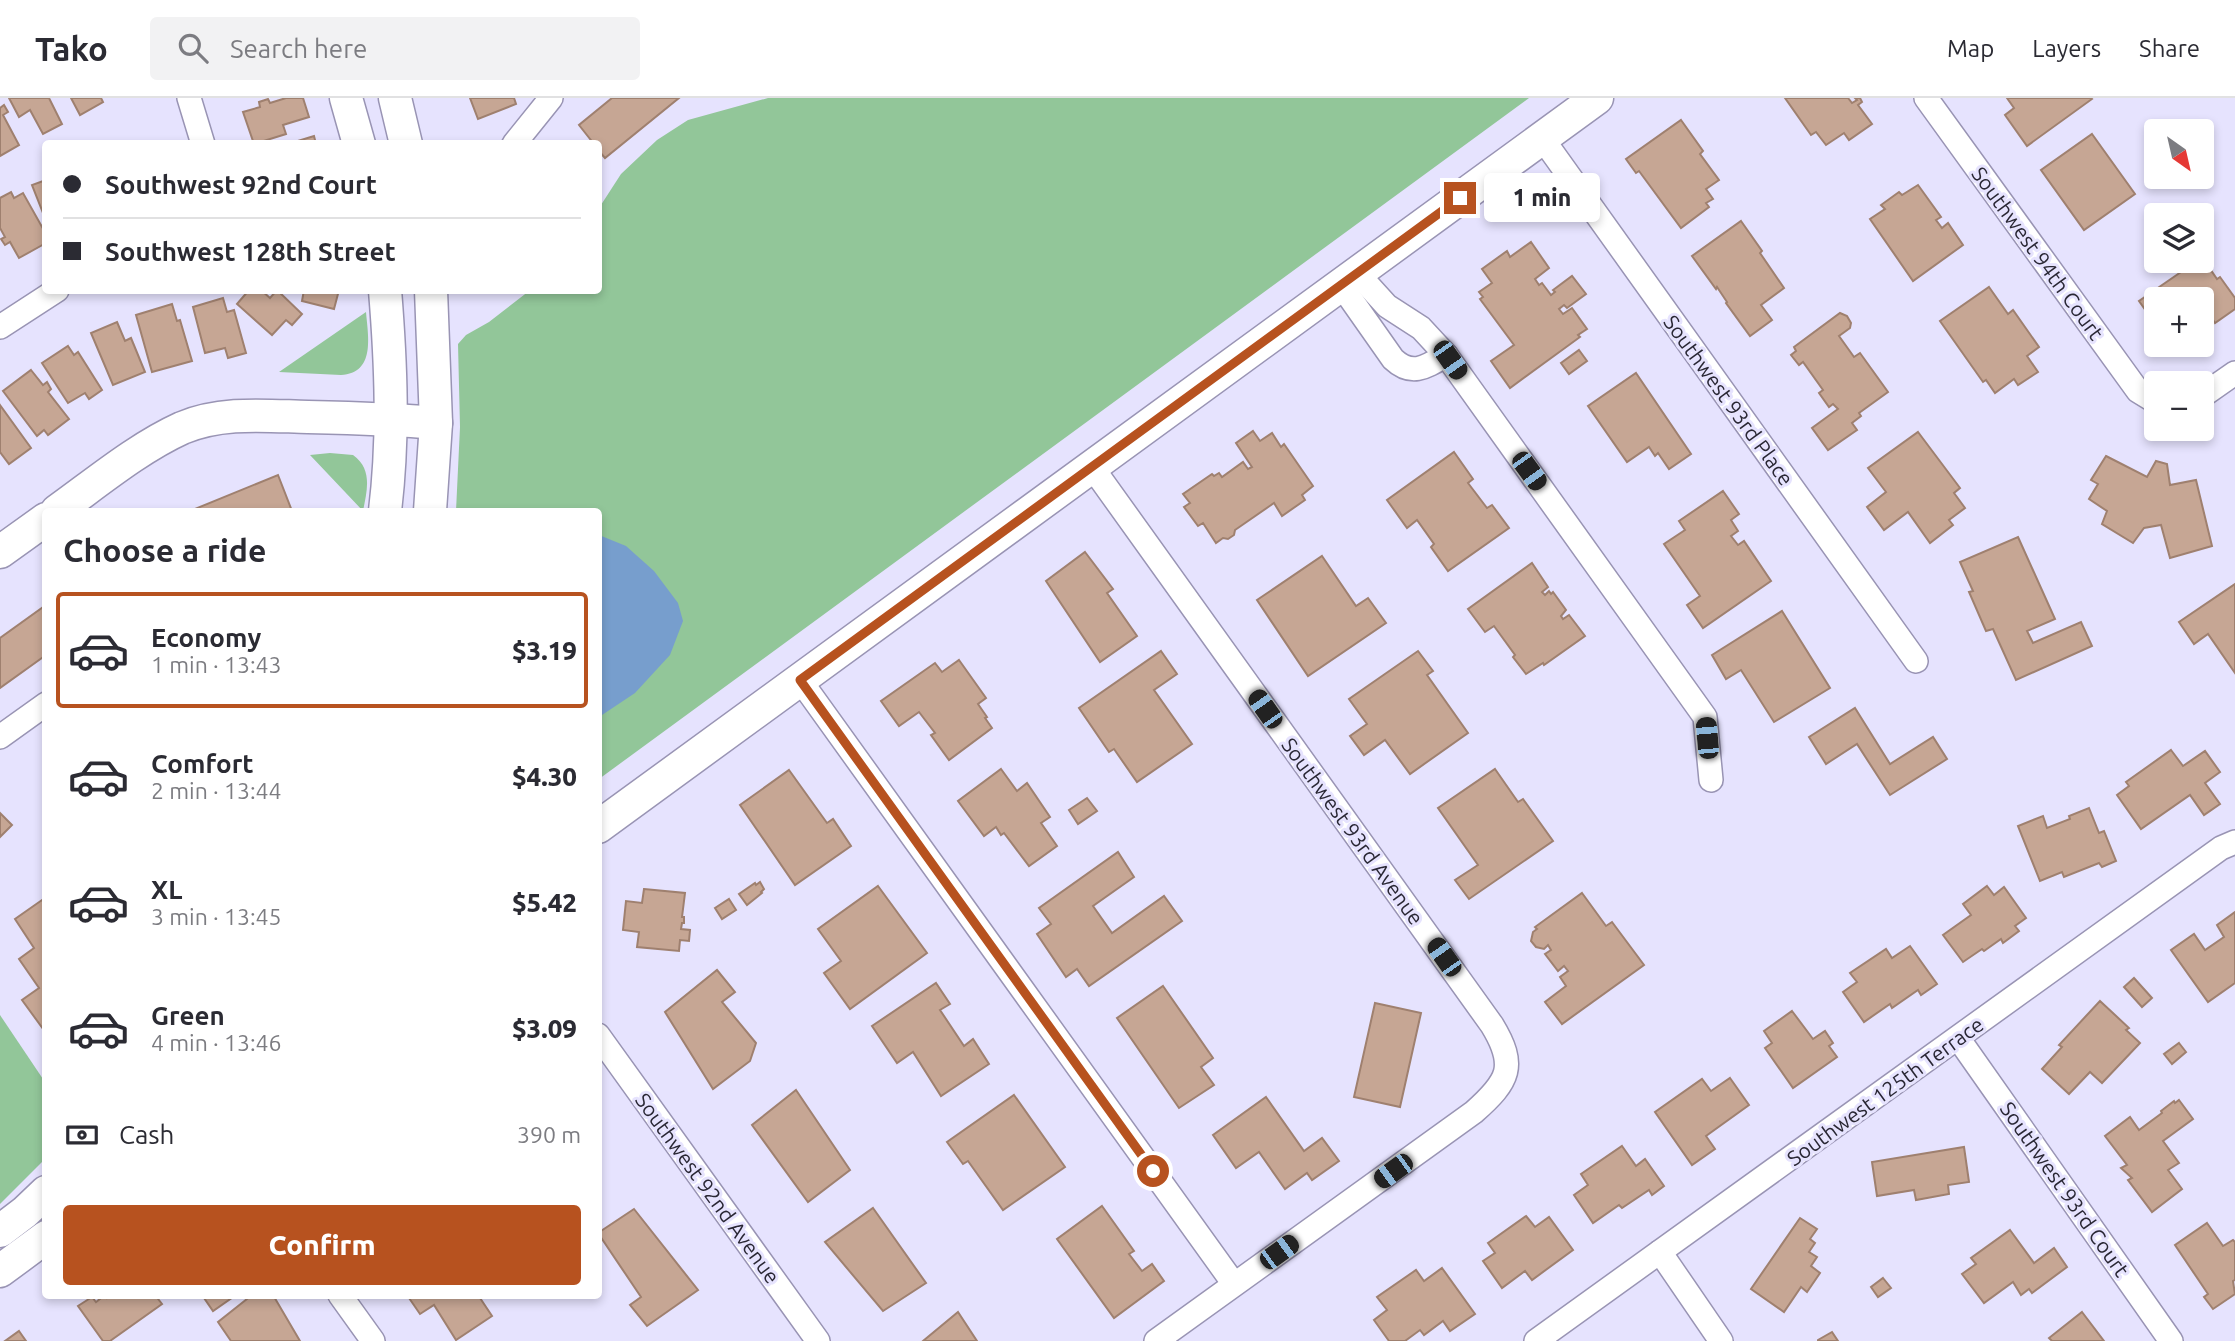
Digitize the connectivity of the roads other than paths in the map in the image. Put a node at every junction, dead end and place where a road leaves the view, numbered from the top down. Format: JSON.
{"nodes":[{"id":1,"x":190,"y":98,"type":"edge"},
{"id":2,"x":346,"y":98,"type":"edge"},
{"id":3,"x":395,"y":98,"type":"edge"},
{"id":4,"x":551,"y":98,"type":"edge"},
{"id":5,"x":1597,"y":98,"type":"edge"},
{"id":6,"x":1926,"y":98,"type":"edge"},
{"id":7,"x":1542,"y":138,"type":"junction"},
{"id":8,"x":202,"y":140,"type":"edge"},
{"id":9,"x":358,"y":140,"type":"edge"},
{"id":10,"x":405,"y":140,"type":"edge"},
{"id":11,"x":517,"y":140,"type":"edge"},
{"id":12,"x":1349,"y":279,"type":"junction"},
{"id":13,"x":51,"y":294,"type":"edge"},
{"id":14,"x":385,"y":294,"type":"edge"},
{"id":15,"x":431,"y":294,"type":"edge"},
{"id":16,"x":0,"y":327,"type":"edge"},
{"id":17,"x":1446,"y":355,"type":"junction"},
{"id":18,"x":2235,"y":373,"type":"edge"},
{"id":19,"x":2214,"y":388,"type":"edge"},
{"id":20,"x":2144,"y":394,"type":"edge"},
{"id":21,"x":392,"y":419,"type":"junction"},
{"id":22,"x":436,"y":423,"type":"junction"},
{"id":23,"x":1092,"y":467,"type":"junction"},
{"id":24,"x":61,"y":508,"type":"edge"},
{"id":25,"x":385,"y":508,"type":"edge"},
{"id":26,"x":430,"y":508,"type":"edge"},
{"id":27,"x":42,"y":522,"type":"edge"},
{"id":28,"x":0,"y":552,"type":"edge"},
{"id":29,"x":1916,"y":661,"type":"dead end"},
{"id":30,"x":800,"y":680,"type":"junction"},
{"id":31,"x":42,"y":707,"type":"edge"},
{"id":32,"x":0,"y":737,"type":"edge"},
{"id":33,"x":1711,"y":780,"type":"dead end"},
{"id":34,"x":602,"y":824,"type":"edge"},
{"id":35,"x":2235,"y":842,"type":"edge"},
{"id":36,"x":1958,"y":1038,"type":"junction"},
{"id":37,"x":602,"y":1041,"type":"edge"},
{"id":38,"x":42,"y":1196,"type":"edge"},
{"id":39,"x":0,"y":1231,"type":"edge"},
{"id":40,"x":42,"y":1240,"type":"edge"},
{"id":41,"x":1660,"y":1252,"type":"junction"},
{"id":42,"x":0,"y":1271,"type":"edge"},
{"id":43,"x":1234,"y":1284,"type":"junction"},
{"id":44,"x":343,"y":1299,"type":"edge"},
{"id":45,"x":373,"y":1341,"type":"edge"},
{"id":46,"x":818,"y":1341,"type":"edge"},
{"id":47,"x":1156,"y":1341,"type":"edge"},
{"id":48,"x":1535,"y":1341,"type":"edge"},
{"id":49,"x":1721,"y":1341,"type":"edge"},
{"id":50,"x":2171,"y":1341,"type":"edge"}],
"edges":[{"from":1,"to":8,"type":"street"},
{"from":2,"to":9,"type":"street"},
{"from":3,"to":10,"type":"street"},
{"from":4,"to":11,"type":"street"},
{"from":5,"to":7,"type":"street"},
{"from":6,"to":20,"type":"street","name":"Southwest 94th Court"},
{"from":7,"to":12,"type":"street"},
{"from":7,"to":29,"type":"street","name":"Southwest 93rd Place"},
{"from":12,"to":17,"type":"street"},
{"from":12,"to":17,"type":"street"},
{"from":12,"to":23,"type":"street"},
{"from":13,"to":16,"type":"street"},
{"from":14,"to":21,"type":"street"},
{"from":15,"to":22,"type":"street"},
{"from":17,"to":33,"type":"street"},
{"from":18,"to":19,"type":"street"},
{"from":21,"to":22,"type":"street"},
{"from":21,"to":24,"type":"street"},
{"from":21,"to":25,"type":"street"},
{"from":22,"to":26,"type":"street"},
{"from":23,"to":30,"type":"street"},
{"from":23,"to":43,"type":"street","name":"Southwest 93rd Avenue"},
{"from":27,"to":28,"type":"street"},
{"from":30,"to":34,"type":"street"},
{"from":30,"to":43,"type":"street"},
{"from":31,"to":32,"type":"street"},
{"from":35,"to":36,"type":"street","name":"Southwest 125th Terrace"},
{"from":36,"to":41,"type":"street","name":"Southwest 125th Terrace"},
{"from":36,"to":50,"type":"street","name":"Southwest 93rd Court"},
{"from":37,"to":46,"type":"street","name":"Southwest 92nd Avenue"},
{"from":38,"to":39,"type":"street"},
{"from":40,"to":42,"type":"street"},
{"from":41,"to":48,"type":"street","name":"Southwest 125th Terrace"},
{"from":41,"to":49,"type":"street"},
{"from":43,"to":47,"type":"street"},
{"from":44,"to":45,"type":"street"}]}
